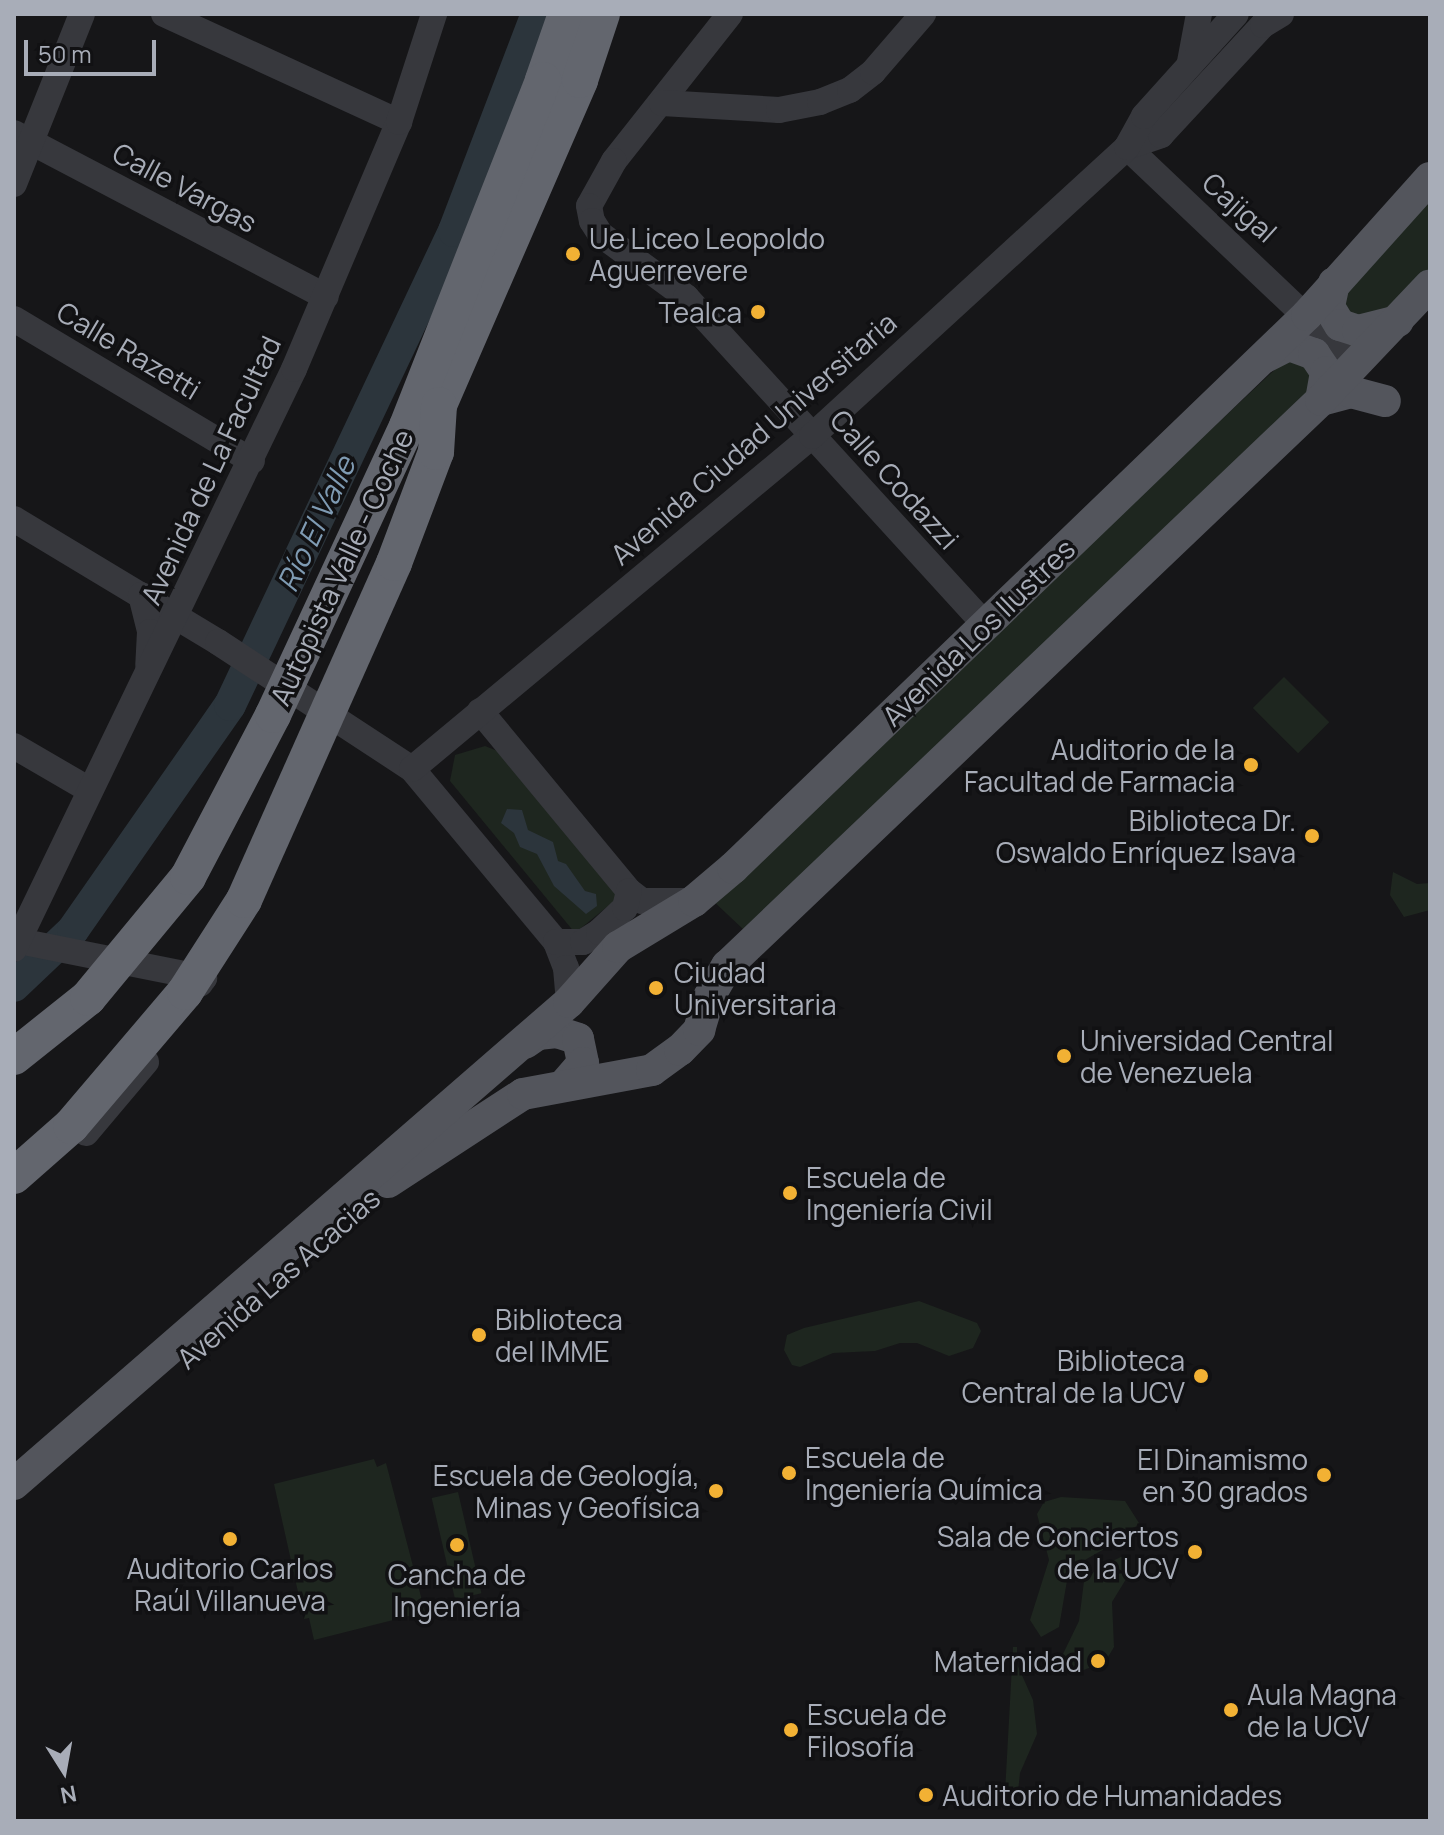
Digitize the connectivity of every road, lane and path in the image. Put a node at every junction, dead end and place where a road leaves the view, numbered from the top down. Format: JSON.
{"nodes":[{"id":1,"x":82,"y":14,"type":"edge"},
{"id":2,"x":164,"y":14,"type":"edge"},
{"id":3,"x":434,"y":14,"type":"edge"},
{"id":4,"x":545,"y":14,"type":"edge"},
{"id":5,"x":566,"y":14,"type":"edge"},
{"id":6,"x":602,"y":14,"type":"edge"},
{"id":7,"x":730,"y":14,"type":"edge"},
{"id":8,"x":923,"y":14,"type":"edge"},
{"id":9,"x":1199,"y":14,"type":"edge"},
{"id":10,"x":1236,"y":14,"type":"edge"},
{"id":11,"x":1266,"y":18,"type":"edge"},
{"id":12,"x":1190,"y":63,"type":"junction"},
{"id":13,"x":531,"y":79,"type":"junction"},
{"id":14,"x":662,"y":103,"type":"junction"},
{"id":15,"x":399,"y":122,"type":"junction"},
{"id":16,"x":24,"y":138,"type":"edge"},
{"id":17,"x":1127,"y":147,"type":"junction"},
{"id":18,"x":1430,"y":178,"type":"edge"},
{"id":19,"x":14,"y":184,"type":"edge"},
{"id":20,"x":1334,"y":283,"type":"junction"},
{"id":21,"x":1430,"y":285,"type":"edge"},
{"id":22,"x":326,"y":297,"type":"junction"},
{"id":23,"x":1307,"y":315,"type":"junction"},
{"id":24,"x":14,"y":319,"type":"edge"},
{"id":25,"x":1398,"y":321,"type":"junction"},
{"id":26,"x":1261,"y":360,"type":"junction"},
{"id":27,"x":1356,"y":364,"type":"junction"},
{"id":28,"x":1321,"y":400,"type":"junction"},
{"id":29,"x":1385,"y":401,"type":"dead end"},
{"id":30,"x":439,"y":405,"type":"junction"},
{"id":31,"x":812,"y":436,"type":"junction"},
{"id":32,"x":252,"y":461,"type":"junction"},
{"id":33,"x":14,"y":519,"type":"edge"},
{"id":34,"x":141,"y":595,"type":"junction"},
{"id":35,"x":178,"y":617,"type":"junction"},
{"id":36,"x":985,"y":625,"type":"junction"},
{"id":37,"x":218,"y":642,"type":"junction"},
{"id":38,"x":147,"y":673,"type":"junction"},
{"id":39,"x":480,"y":711,"type":"junction"},
{"id":40,"x":14,"y":746,"type":"edge"},
{"id":41,"x":412,"y":769,"type":"junction"},
{"id":42,"x":88,"y":789,"type":"junction"},
{"id":43,"x":629,"y":891,"type":"junction"},
{"id":44,"x":694,"y":901,"type":"junction"},
{"id":45,"x":556,"y":942,"type":"junction"},
{"id":46,"x":15,"y":944,"type":"edge"},
{"id":47,"x":569,"y":1002,"type":"junction"},
{"id":48,"x":14,"y":1038,"type":"edge"},
{"id":49,"x":14,"y":1057,"type":"edge"},
{"id":50,"x":504,"y":1058,"type":"junction"},
{"id":51,"x":564,"y":1085,"type":"junction"},
{"id":52,"x":14,"y":1156,"type":"edge"},
{"id":53,"x":14,"y":1176,"type":"edge"},
{"id":54,"x":14,"y":1196,"type":"edge"},
{"id":55,"x":14,"y":1484,"type":"edge"},
{"id":56,"x":14,"y":1507,"type":"edge"}],
"edges":[{"from":1,"to":16,"type":"street"},
{"from":2,"to":15,"type":"street"},
{"from":3,"to":15,"type":"street","name":"Avenida de La Facultad"},
{"from":4,"to":13,"type":"highway","name":"Autopista Valle - Coche"},
{"from":5,"to":13,"type":"highway","name":"Autopista Valle - Coche"},
{"from":6,"to":30,"type":"highway","name":"Autopista Valle - Coche"},
{"from":7,"to":14,"type":"street"},
{"from":8,"to":14,"type":"street"},
{"from":9,"to":12,"type":"street"},
{"from":10,"to":12,"type":"street","name":"Avenida Ciudad Universitaria"},
{"from":11,"to":17,"type":"street","name":"Avenida Ciudad Universitaria"},
{"from":12,"to":17,"type":"street","name":"Avenida Ciudad Universitaria"},
{"from":13,"to":48,"type":"highway","name":"Autopista Valle - Coche"},
{"from":13,"to":49,"type":"highway","name":"Autopista Valle - Coche","bridge":true},
{"from":14,"to":31,"type":"street","name":"Calle Codazzi"},
{"from":15,"to":22,"type":"street","name":"Avenida de La Facultad"},
{"from":16,"to":19,"type":"street"},
{"from":16,"to":22,"type":"street","name":"Calle Vargas"},
{"from":17,"to":23,"type":"street","name":"Cajigal"},
{"from":17,"to":31,"type":"street","name":"Avenida Ciudad Universitaria"},
{"from":18,"to":20,"type":"main road","name":"Avenida Los Ilustres"},
{"from":20,"to":23,"type":"main road","name":"Avenida Los Ilustres"},
{"from":20,"to":25,"type":"main road"},
{"from":21,"to":25,"type":"main road"},
{"from":22,"to":32,"type":"street","name":"Avenida de La Facultad"},
{"from":23,"to":26,"type":"main road","name":"Avenida Los Ilustres"},
{"from":23,"to":27,"type":"street","name":"Cajigal"},
{"from":24,"to":32,"type":"street","name":"Calle Razetti"},
{"from":25,"to":27,"type":"main road"},
{"from":26,"to":28,"type":"main road"},
{"from":26,"to":36,"type":"main road","name":"Avenida Los Ilustres"},
{"from":27,"to":28,"type":"main road"},
{"from":28,"to":29,"type":"main road"},
{"from":28,"to":51,"type":"main road"},
{"from":30,"to":52,"type":"highway","name":"Autopista Valle - Coche"},
{"from":30,"to":53,"type":"highway","bridge":true},
{"from":31,"to":36,"type":"street","name":"Calle Codazzi"},
{"from":31,"to":39,"type":"street","name":"Avenida Ciudad Universitaria"},
{"from":32,"to":35,"type":"street","name":"Avenida de La Facultad"},
{"from":33,"to":34,"type":"street"},
{"from":34,"to":35,"type":"street"},
{"from":34,"to":38,"type":"street"},
{"from":35,"to":37,"type":"street"},
{"from":35,"to":38,"type":"street","name":"Avenida de La Facultad"},
{"from":36,"to":44,"type":"main road","name":"Avenida Los Ilustres"},
{"from":37,"to":38,"type":"street"},
{"from":37,"to":41,"type":"street"},
{"from":38,"to":42,"type":"street","name":"Avenida de La Facultad"},
{"from":39,"to":41,"type":"street","name":"Avenida Ciudad Universitaria"},
{"from":39,"to":43,"type":"street"},
{"from":40,"to":42,"type":"street"},
{"from":41,"to":45,"type":"street"},
{"from":42,"to":46,"type":"street","name":"Avenida de La Facultad"},
{"from":43,"to":44,"type":"street"},
{"from":43,"to":45,"type":"street"},
{"from":44,"to":47,"type":"main road","name":"Avenida Los Ilustres"},
{"from":45,"to":47,"type":"street"},
{"from":46,"to":54,"type":"street"},
{"from":47,"to":50,"type":"main road","name":"Avenida Los Ilustres"},
{"from":50,"to":51,"type":"main road"},
{"from":50,"to":55,"type":"main road","name":"Avenida Las Acacias"},
{"from":51,"to":56,"type":"main road","name":"Avenida Las Acacias"}]}
